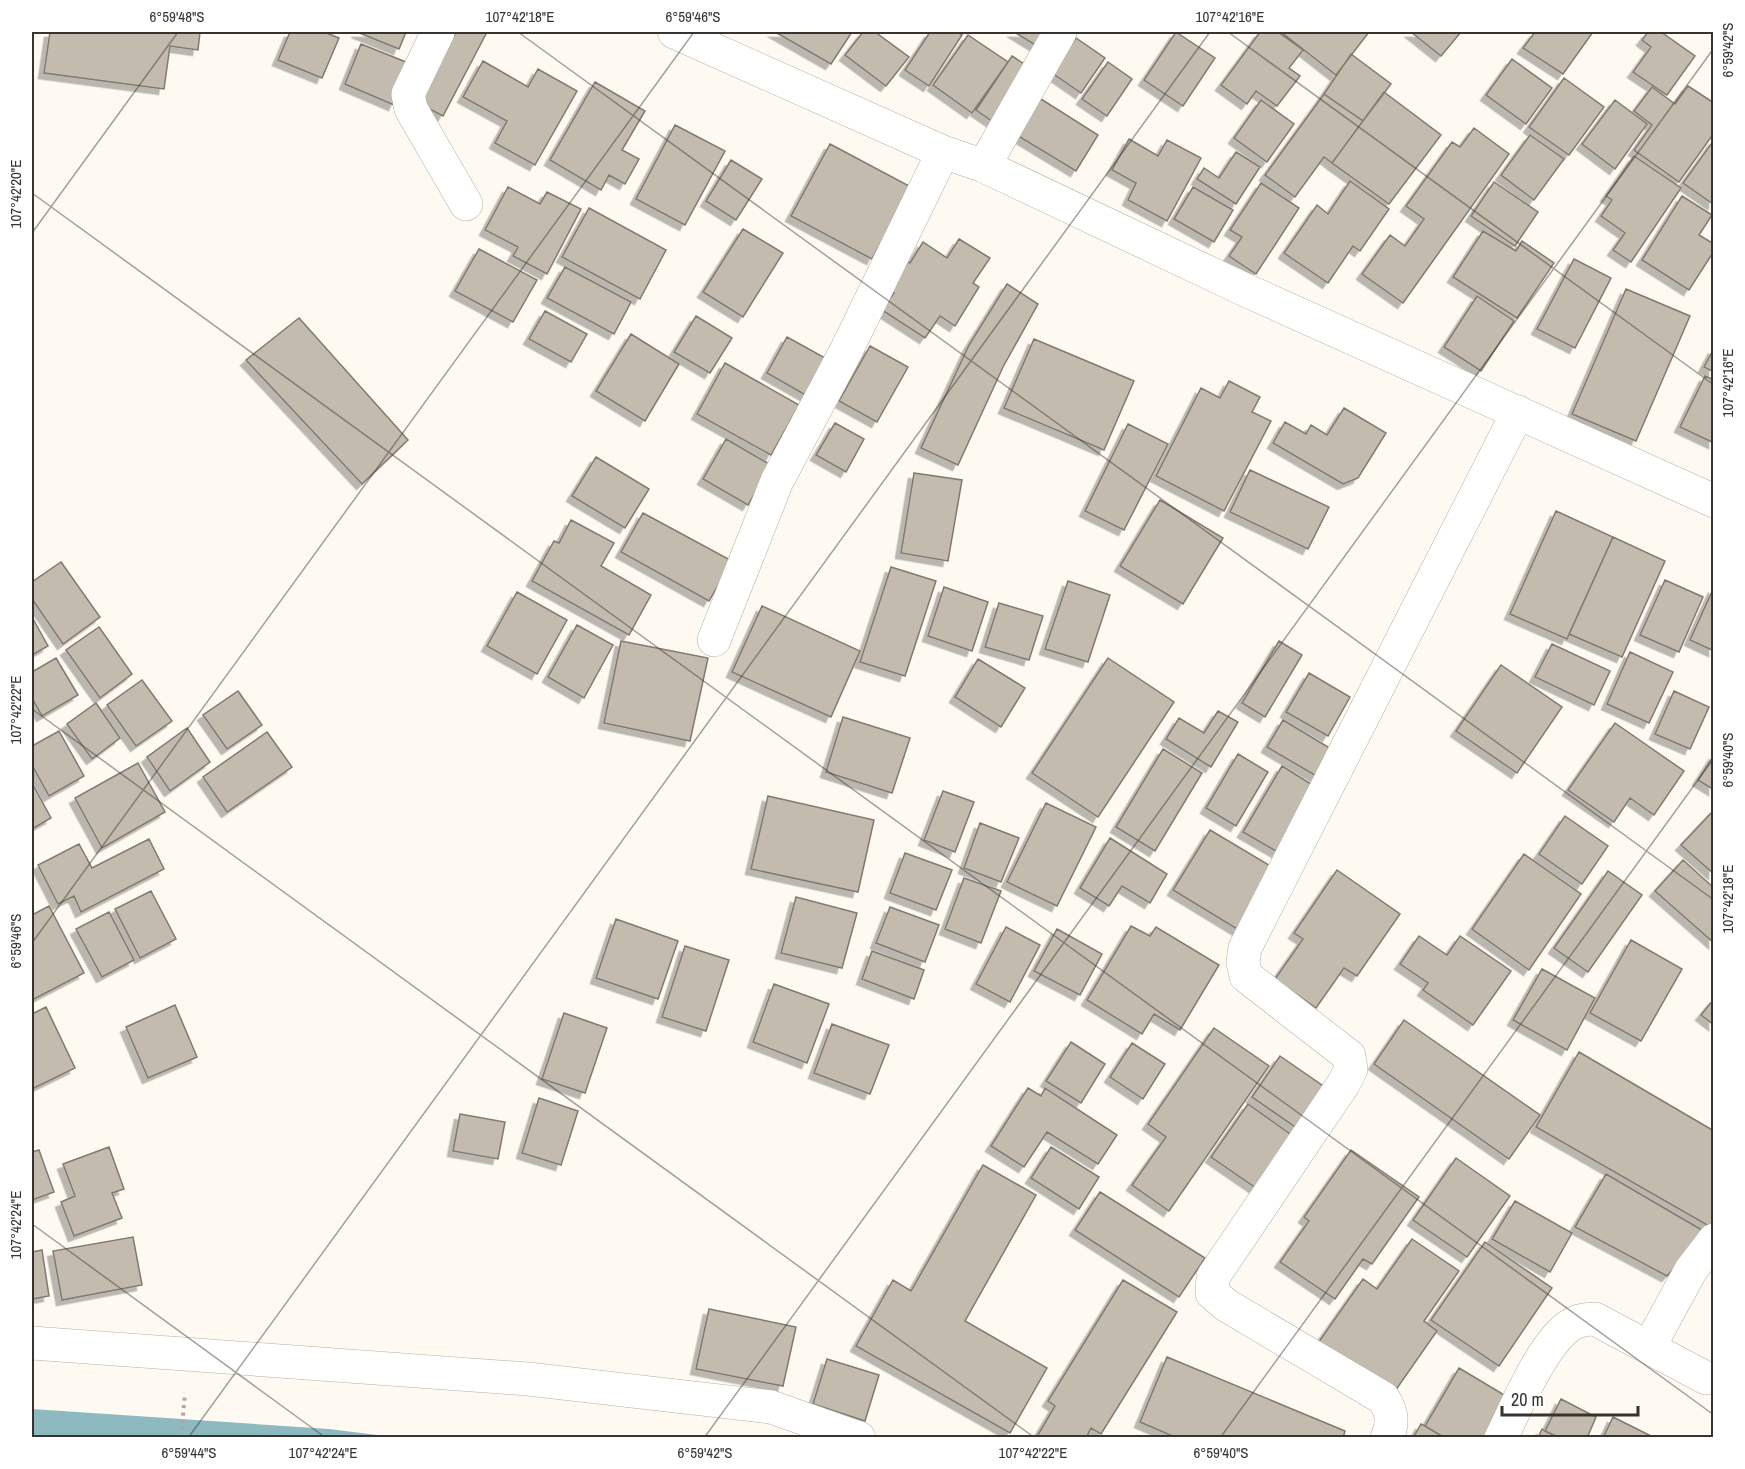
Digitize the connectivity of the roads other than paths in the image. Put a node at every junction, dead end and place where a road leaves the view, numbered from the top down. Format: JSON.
{"nodes":[{"id":1,"x":438,"y":32,"type":"edge"},
{"id":2,"x":674,"y":32,"type":"edge"},
{"id":3,"x":1060,"y":32,"type":"edge"},
{"id":4,"x":728,"y":41,"type":"edge"},
{"id":5,"x":943,"y":152,"type":"junction"},
{"id":6,"x":984,"y":166,"type":"junction"},
{"id":7,"x":466,"y":204,"type":"dead end"},
{"id":8,"x":1518,"y":412,"type":"junction"},
{"id":9,"x":1713,"y":501,"type":"edge"},
{"id":10,"x":714,"y":640,"type":"dead end"},
{"id":11,"x":1713,"y":1240,"type":"edge"},
{"id":12,"x":32,"y":1343,"type":"edge"},
{"id":13,"x":1649,"y":1347,"type":"junction"},
{"id":14,"x":1706,"y":1378,"type":"dead end"},
{"id":15,"x":859,"y":1437,"type":"edge"},
{"id":16,"x":1387,"y":1437,"type":"edge"},
{"id":17,"x":1500,"y":1437,"type":"edge"}],
"edges":[{"from":1,"to":7,"type":"street"},
{"from":2,"to":4,"type":"street"},
{"from":3,"to":6,"type":"street"},
{"from":4,"to":5,"type":"street"},
{"from":5,"to":6,"type":"street"},
{"from":5,"to":10,"type":"street"},
{"from":6,"to":8,"type":"street"},
{"from":8,"to":9,"type":"street"},
{"from":8,"to":16,"type":"street"},
{"from":11,"to":13,"type":"street"},
{"from":12,"to":15,"type":"street"},
{"from":13,"to":14,"type":"street"},
{"from":13,"to":17,"type":"street"}]}
